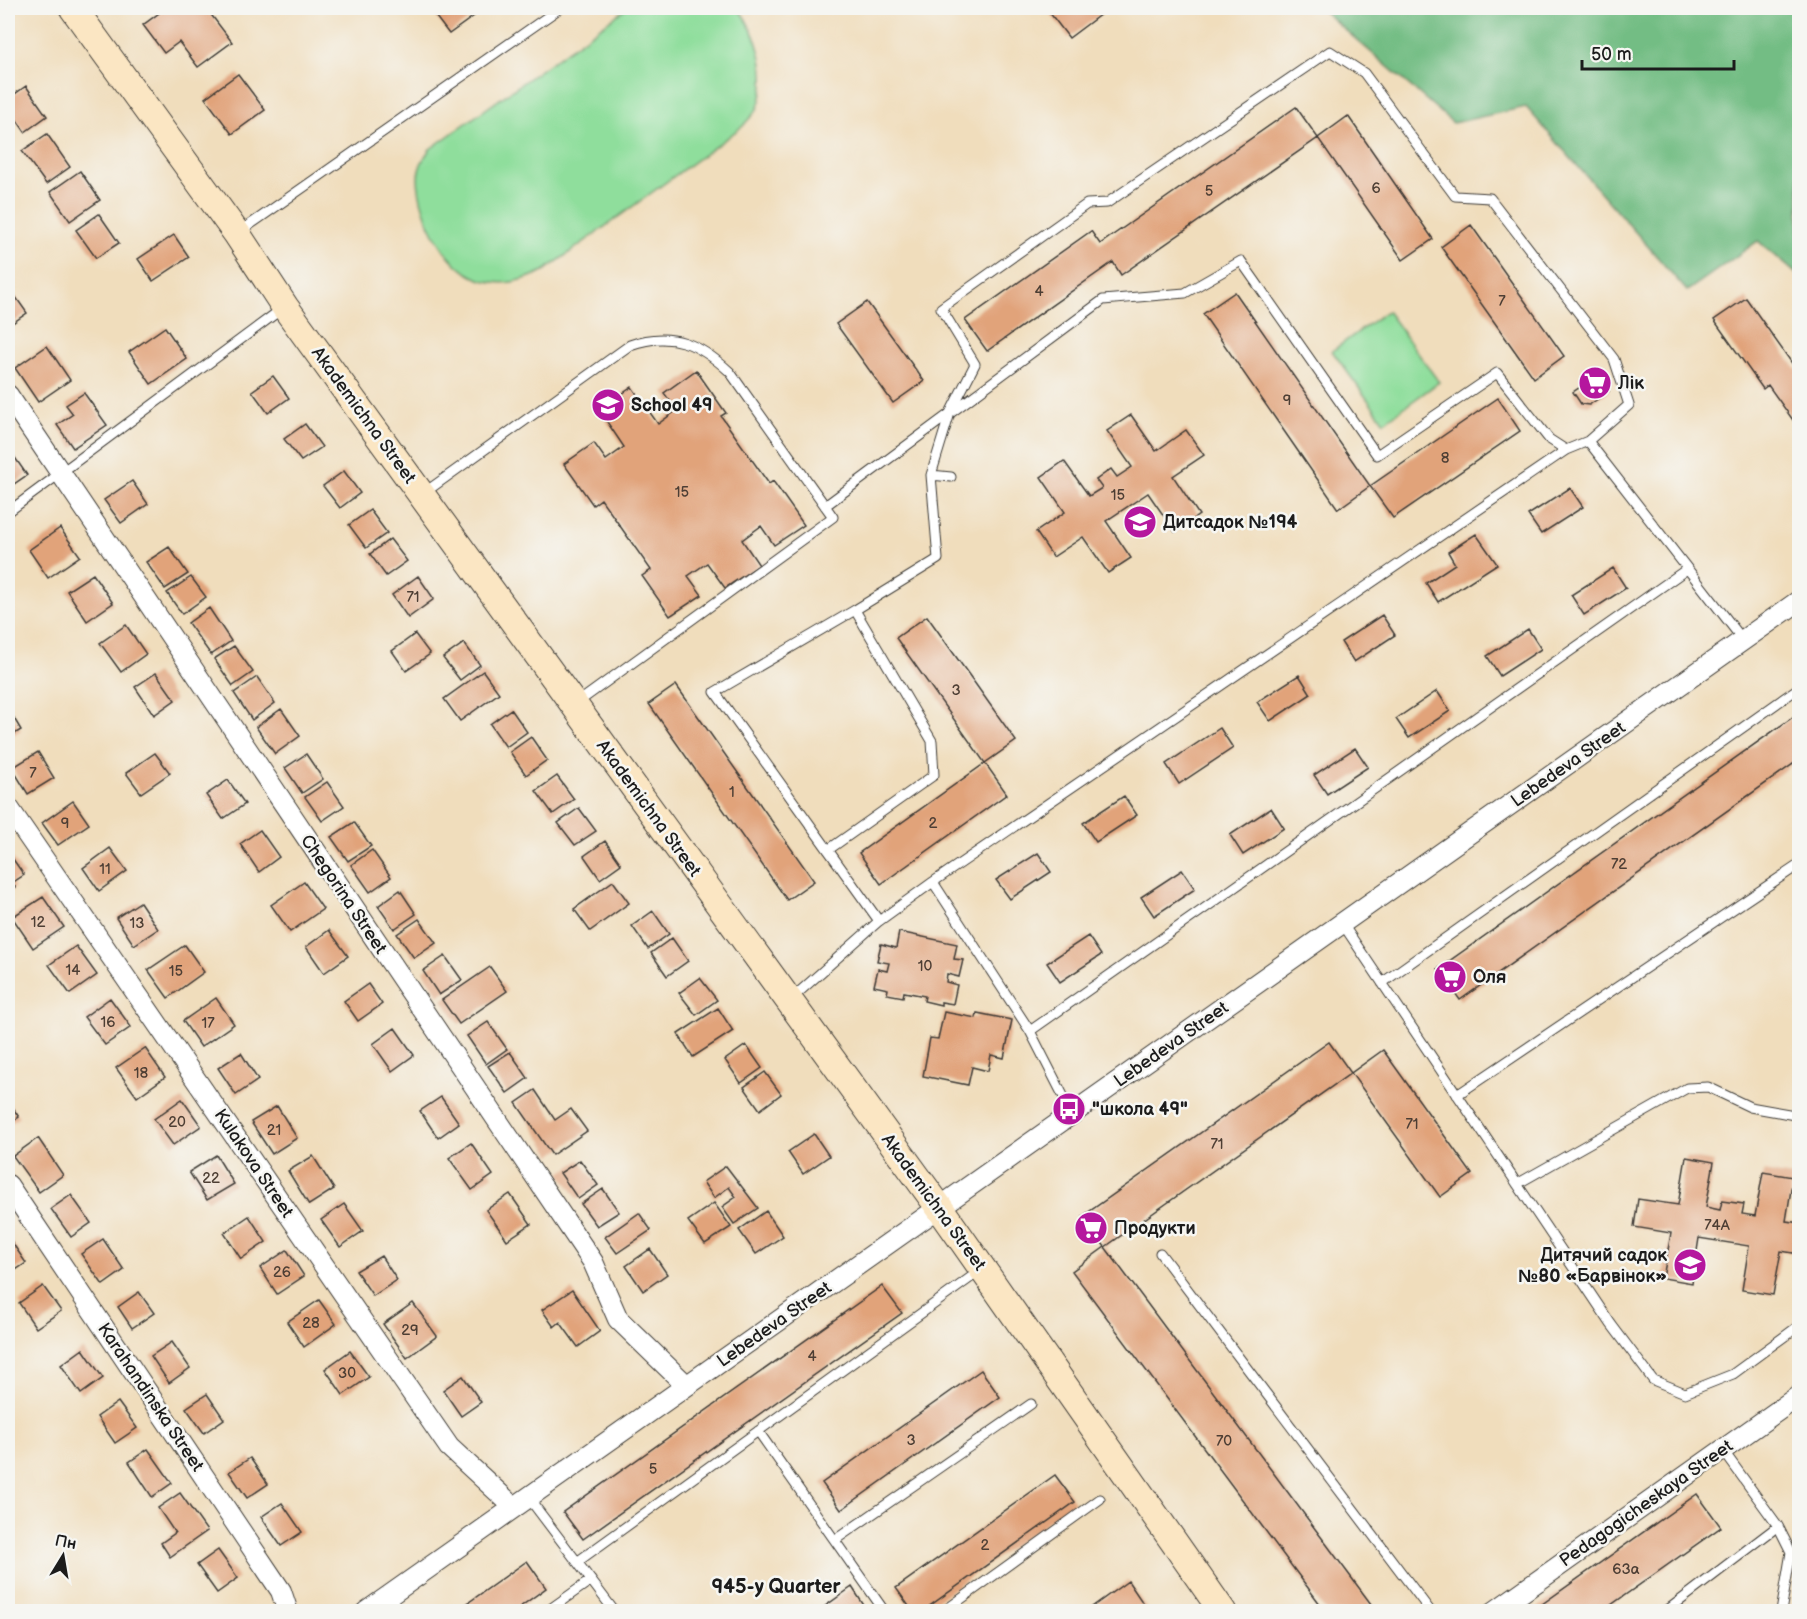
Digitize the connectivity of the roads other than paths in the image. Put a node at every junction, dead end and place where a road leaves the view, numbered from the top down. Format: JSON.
{"nodes":[{"id":1,"x":73,"y":8,"type":"edge"},
{"id":2,"x":560,"y":8,"type":"edge"},
{"id":3,"x":237,"y":234,"type":"junction"},
{"id":4,"x":285,"y":307,"type":"junction"},
{"id":5,"x":8,"y":395,"type":"edge"},
{"id":6,"x":950,"y":413,"type":"junction"},
{"id":7,"x":1588,"y":441,"type":"junction"},
{"id":8,"x":1566,"y":450,"type":"junction"},
{"id":9,"x":61,"y":472,"type":"junction"},
{"id":10,"x":932,"y":475,"type":"junction"},
{"id":11,"x":951,"y":477,"type":"dead end"},
{"id":12,"x":422,"y":495,"type":"junction"},
{"id":13,"x":825,"y":506,"type":"junction"},
{"id":14,"x":8,"y":512,"type":"edge"},
{"id":15,"x":1687,"y":569,"type":"junction"},
{"id":16,"x":1800,"y":600,"type":"edge"},
{"id":17,"x":855,"y":610,"type":"junction"},
{"id":18,"x":1743,"y":640,"type":"junction"},
{"id":19,"x":1800,"y":687,"type":"edge"},
{"id":20,"x":574,"y":705,"type":"junction"},
{"id":21,"x":8,"y":807,"type":"edge"},
{"id":22,"x":828,"y":850,"type":"junction"},
{"id":23,"x":1800,"y":864,"type":"edge"},
{"id":24,"x":933,"y":882,"type":"junction"},
{"id":25,"x":879,"y":921,"type":"junction"},
{"id":26,"x":1342,"y":923,"type":"junction"},
{"id":27,"x":1382,"y":983,"type":"junction"},
{"id":28,"x":789,"y":1001,"type":"junction"},
{"id":29,"x":1030,"y":1031,"type":"junction"},
{"id":30,"x":1457,"y":1095,"type":"junction"},
{"id":31,"x":1072,"y":1113,"type":"junction"},
{"id":32,"x":1800,"y":1116,"type":"edge"},
{"id":33,"x":1517,"y":1184,"type":"junction"},
{"id":34,"x":8,"y":1185,"type":"edge"},
{"id":35,"x":939,"y":1207,"type":"junction"},
{"id":36,"x":1160,"y":1252,"type":"dead end"},
{"id":37,"x":982,"y":1269,"type":"junction"},
{"id":38,"x":1800,"y":1325,"type":"edge"},
{"id":39,"x":686,"y":1385,"type":"junction"},
{"id":40,"x":1800,"y":1395,"type":"edge"},
{"id":41,"x":1031,"y":1404,"type":"dead end"},
{"id":42,"x":758,"y":1431,"type":"junction"},
{"id":43,"x":1722,"y":1449,"type":"junction"},
{"id":44,"x":1100,"y":1499,"type":"dead end"},
{"id":45,"x":521,"y":1502,"type":"junction"},
{"id":46,"x":1778,"y":1526,"type":"junction"},
{"id":47,"x":835,"y":1540,"type":"junction"},
{"id":48,"x":577,"y":1562,"type":"junction"},
{"id":49,"x":591,"y":1580,"type":"junction"},
{"id":50,"x":288,"y":1611,"type":"edge"},
{"id":51,"x":366,"y":1611,"type":"edge"},
{"id":52,"x":546,"y":1611,"type":"edge"},
{"id":53,"x":615,"y":1611,"type":"edge"},
{"id":54,"x":885,"y":1611,"type":"edge"},
{"id":55,"x":943,"y":1611,"type":"edge"},
{"id":56,"x":1223,"y":1611,"type":"edge"},
{"id":57,"x":1431,"y":1611,"type":"edge"},
{"id":58,"x":1494,"y":1611,"type":"edge"},
{"id":59,"x":1665,"y":1611,"type":"edge"},
{"id":60,"x":1781,"y":1611,"type":"edge"}],
"edges":[{"from":1,"to":3,"type":"main road","name":"Akademichna Street"},
{"from":2,"to":3,"type":"lane"},
{"from":3,"to":4,"type":"main road","name":"Akademichna Street"},
{"from":4,"to":9,"type":"lane"},
{"from":4,"to":12,"type":"main road","name":"Akademichna Street"},
{"from":5,"to":9,"type":"street","name":"Chegorina Street"},
{"from":6,"to":7,"type":"lane"},
{"from":6,"to":8,"type":"lane"},
{"from":6,"to":10,"type":"lane"},
{"from":6,"to":13,"type":"lane"},
{"from":7,"to":8,"type":"lane"},
{"from":7,"to":15,"type":"lane"},
{"from":8,"to":24,"type":"lane"},
{"from":9,"to":14,"type":"lane"},
{"from":9,"to":39,"type":"street","name":"Chegorina Street"},
{"from":10,"to":11,"type":"lane"},
{"from":10,"to":17,"type":"lane"},
{"from":12,"to":13,"type":"lane"},
{"from":12,"to":20,"type":"main road","name":"Akademichna Street"},
{"from":13,"to":20,"type":"lane"},
{"from":15,"to":18,"type":"lane"},
{"from":15,"to":29,"type":"lane"},
{"from":16,"to":18,"type":"street","name":"Lebedeva Street"},
{"from":17,"to":22,"type":"lane"},
{"from":17,"to":22,"type":"lane"},
{"from":18,"to":26,"type":"street","name":"Lebedeva Street"},
{"from":19,"to":27,"type":"lane"},
{"from":20,"to":28,"type":"main road","name":"Akademichna Street"},
{"from":21,"to":45,"type":"street","name":"Kulakova Street"},
{"from":22,"to":25,"type":"lane"},
{"from":23,"to":30,"type":"lane"},
{"from":24,"to":25,"type":"lane"},
{"from":24,"to":29,"type":"lane"},
{"from":25,"to":28,"type":"lane"},
{"from":26,"to":27,"type":"lane"},
{"from":26,"to":31,"type":"street","name":"Lebedeva Street"},
{"from":27,"to":30,"type":"lane"},
{"from":28,"to":35,"type":"main road","name":"Akademichna Street"},
{"from":29,"to":31,"type":"lane"},
{"from":30,"to":33,"type":"lane"},
{"from":31,"to":35,"type":"street","name":"Lebedeva Street"},
{"from":32,"to":33,"type":"lane"},
{"from":33,"to":38,"type":"lane"},
{"from":34,"to":50,"type":"street","name":"Karahandinska Street"},
{"from":35,"to":37,"type":"main road","name":"Akademichna Street"},
{"from":35,"to":39,"type":"street","name":"Lebedeva Street"},
{"from":36,"to":57,"type":"lane"},
{"from":37,"to":42,"type":"lane"},
{"from":37,"to":56,"type":"main road","name":"Akademichna Street"},
{"from":39,"to":45,"type":"street","name":"Lebedeva Street"},
{"from":40,"to":43,"type":"street","name":"Pedagogicheskaya Street"},
{"from":41,"to":47,"type":"lane"},
{"from":42,"to":47,"type":"lane"},
{"from":42,"to":48,"type":"lane"},
{"from":43,"to":46,"type":"lane"},
{"from":43,"to":58,"type":"street","name":"Pedagogicheskaya Street"},
{"from":44,"to":55,"type":"lane"},
{"from":45,"to":48,"type":"lane"},
{"from":45,"to":51,"type":"street","name":"Lebedeva Street"},
{"from":46,"to":59,"type":"lane"},
{"from":46,"to":60,"type":"lane"},
{"from":47,"to":54,"type":"lane"},
{"from":48,"to":49,"type":"lane"},
{"from":49,"to":52,"type":"lane"},
{"from":49,"to":53,"type":"lane"}]}
